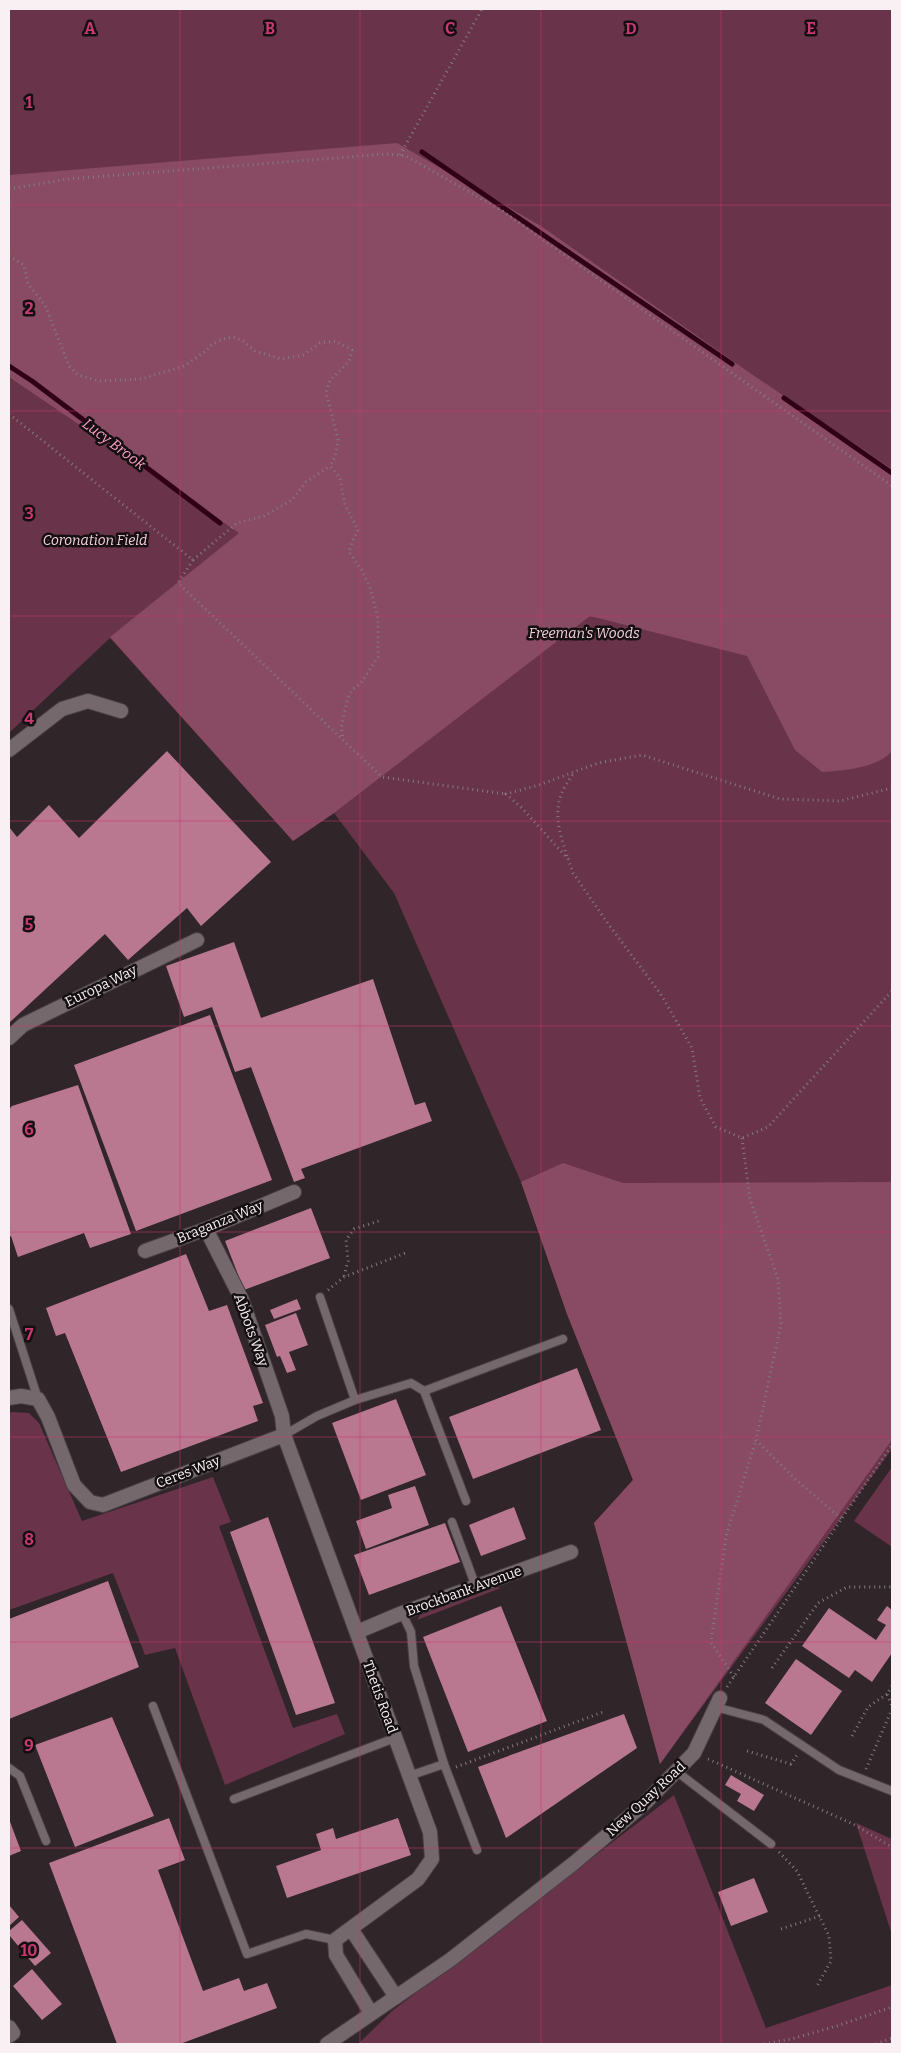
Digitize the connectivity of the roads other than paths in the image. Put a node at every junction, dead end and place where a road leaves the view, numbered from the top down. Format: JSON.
{"nodes":[{"id":1,"x":121,"y":711,"type":"dead end"},
{"id":2,"x":9,"y":750,"type":"edge"},
{"id":3,"x":197,"y":940,"type":"dead end"},
{"id":4,"x":9,"y":1038,"type":"edge"},
{"id":5,"x":294,"y":1192,"type":"dead end"},
{"id":6,"x":206,"y":1229,"type":"junction"},
{"id":7,"x":145,"y":1252,"type":"dead end"},
{"id":8,"x":320,"y":1297,"type":"road end"},
{"id":9,"x":9,"y":1309,"type":"edge"},
{"id":10,"x":563,"y":1339,"type":"dead end"},
{"id":11,"x":424,"y":1392,"type":"junction"},
{"id":12,"x":9,"y":1398,"type":"edge"},
{"id":13,"x":38,"y":1399,"type":"junction"},
{"id":14,"x":355,"y":1400,"type":"junction"},
{"id":15,"x":284,"y":1435,"type":"junction"},
{"id":16,"x":466,"y":1501,"type":"dead end"},
{"id":17,"x":452,"y":1522,"type":"dead end"},
{"id":18,"x":571,"y":1552,"type":"dead end"},
{"id":19,"x":476,"y":1587,"type":"junction"},
{"id":20,"x":402,"y":1613,"type":"junction"},
{"id":21,"x":357,"y":1632,"type":"junction"},
{"id":22,"x":717,"y":1702,"type":"joint"},
{"id":23,"x":153,"y":1706,"type":"dead end"},
{"id":24,"x":395,"y":1738,"type":"junction"},
{"id":25,"x":9,"y":1768,"type":"edge"},
{"id":26,"x":445,"y":1768,"type":"junction"},
{"id":27,"x":676,"y":1772,"type":"junction"},
{"id":28,"x":409,"y":1776,"type":"junction"},
{"id":29,"x":892,"y":1791,"type":"edge"},
{"id":30,"x":234,"y":1799,"type":"dead end"},
{"id":31,"x":46,"y":1841,"type":"dead end"},
{"id":32,"x":771,"y":1844,"type":"road end"},
{"id":33,"x":477,"y":1850,"type":"dead end"},
{"id":34,"x":351,"y":1929,"type":"junction"},
{"id":35,"x":335,"y":1940,"type":"junction"},
{"id":36,"x":396,"y":1997,"type":"junction"},
{"id":37,"x":371,"y":2013,"type":"junction"},
{"id":38,"x":9,"y":2027,"type":"edge"},
{"id":39,"x":9,"y":2036,"type":"edge"},
{"id":40,"x":327,"y":2044,"type":"edge"}],
"edges":[{"from":1,"to":2,"type":"street"},
{"from":3,"to":4,"type":"street","name":"Europa Way"},
{"from":5,"to":6,"type":"street","name":"Braganza Way"},
{"from":6,"to":7,"type":"street","name":"Braganza Way"},
{"from":6,"to":15,"type":"street","name":"Abbots Way"},
{"from":8,"to":14,"type":"lane"},
{"from":9,"to":13,"type":"lane"},
{"from":10,"to":11,"type":"lane"},
{"from":11,"to":14,"type":"lane"},
{"from":11,"to":16,"type":"lane"},
{"from":12,"to":13,"type":"street"},
{"from":13,"to":15,"type":"street","name":"Ceres Way"},
{"from":14,"to":15,"type":"lane"},
{"from":15,"to":21,"type":"street","name":"Thetis Road"},
{"from":17,"to":19,"type":"lane"},
{"from":18,"to":19,"type":"street","name":"Brockbank Avenue"},
{"from":19,"to":20,"type":"street","name":"Brockbank Avenue"},
{"from":20,"to":21,"type":"street","name":"Brockbank Avenue"},
{"from":20,"to":26,"type":"lane"},
{"from":21,"to":24,"type":"street","name":"Thetis Road"},
{"from":22,"to":27,"type":"street","name":"New Quay Road"},
{"from":22,"to":29,"type":"lane"},
{"from":23,"to":35,"type":"lane"},
{"from":24,"to":28,"type":"street","name":"Thetis Road"},
{"from":24,"to":30,"type":"lane"},
{"from":25,"to":31,"type":"lane"},
{"from":26,"to":28,"type":"lane"},
{"from":26,"to":33,"type":"lane"},
{"from":27,"to":32,"type":"lane"},
{"from":27,"to":36,"type":"street","name":"New Quay Road"},
{"from":28,"to":34,"type":"street","name":"Thetis Road"},
{"from":34,"to":35,"type":"street","name":"Thetis Road"},
{"from":34,"to":36,"type":"street"},
{"from":35,"to":37,"type":"street"},
{"from":36,"to":37,"type":"street","name":"New Quay Road"},
{"from":37,"to":40,"type":"street","name":"New Quay Road"},
{"from":38,"to":39,"type":"street"}]}
